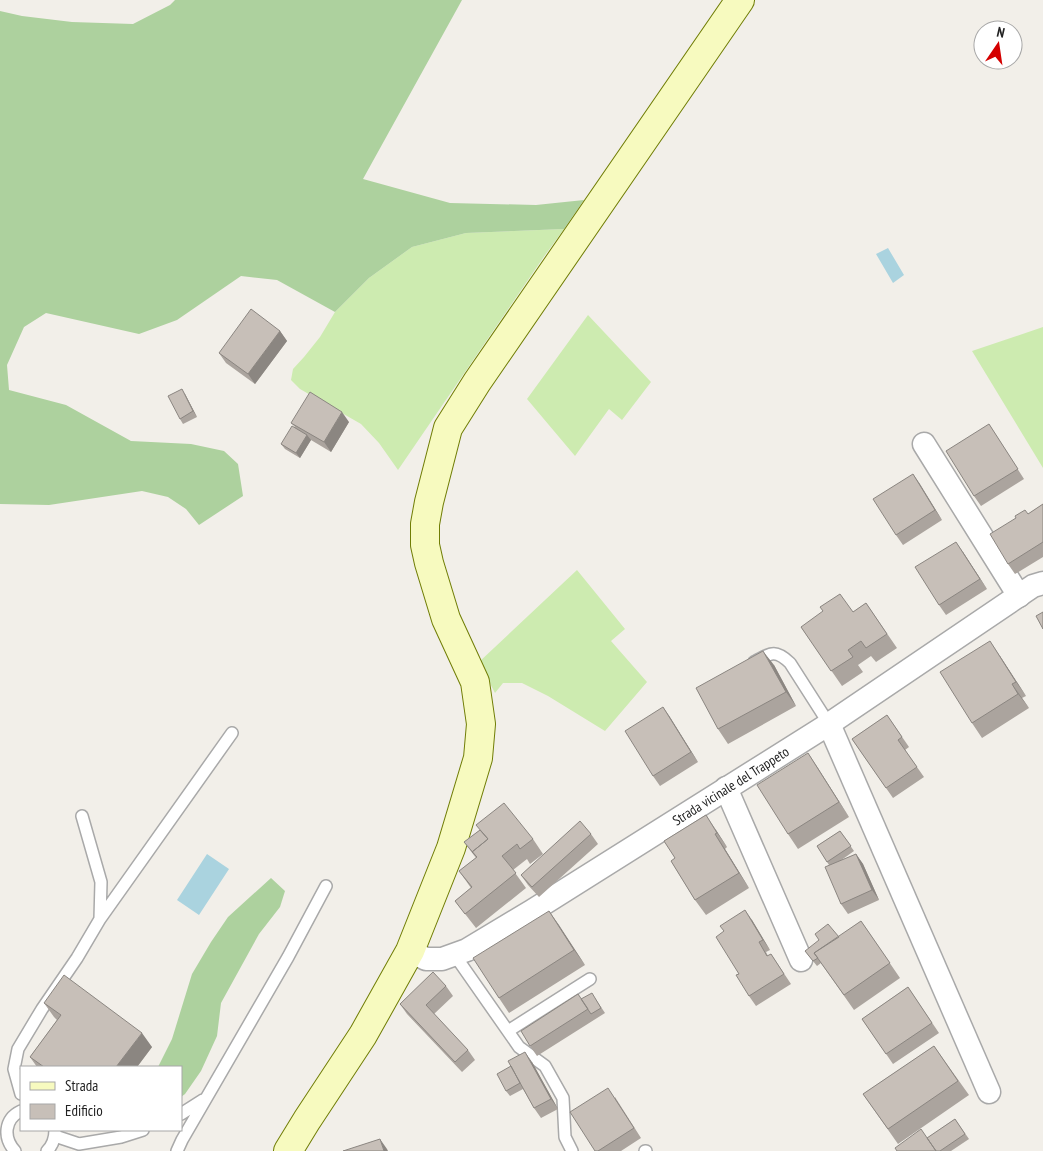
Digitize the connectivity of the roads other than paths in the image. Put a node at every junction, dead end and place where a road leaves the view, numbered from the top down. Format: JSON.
{"nodes":[{"id":1,"x":740,"y":0,"type":"edge"},
{"id":2,"x":924,"y":444,"type":"dead end"},
{"id":3,"x":1043,"y":583,"type":"edge"},
{"id":4,"x":1019,"y":596,"type":"junction"},
{"id":5,"x":744,"y":667,"type":"edge"},
{"id":6,"x":829,"y":724,"type":"junction"},
{"id":7,"x":232,"y":733,"type":"dead end"},
{"id":8,"x":726,"y":788,"type":"junction"},
{"id":9,"x":82,"y":816,"type":"dead end"},
{"id":10,"x":326,"y":886,"type":"dead end"},
{"id":11,"x":100,"y":919,"type":"junction"},
{"id":12,"x":410,"y":951,"type":"junction"},
{"id":13,"x":454,"y":954,"type":"junction"},
{"id":14,"x":801,"y":960,"type":"dead end"},
{"id":15,"x":590,"y":979,"type":"dead end"},
{"id":16,"x":508,"y":1031,"type":"junction"},
{"id":17,"x":20,"y":1090,"type":"edge"},
{"id":18,"x":989,"y":1092,"type":"dead end"},
{"id":19,"x":206,"y":1099,"type":"junction"},
{"id":20,"x":20,"y":1112,"type":"edge"},
{"id":21,"x":182,"y":1113,"type":"edge"},
{"id":22,"x":139,"y":1131,"type":"edge"},
{"id":23,"x":55,"y":1133,"type":"edge"},
{"id":24,"x":15,"y":1151,"type":"edge"},
{"id":25,"x":47,"y":1151,"type":"edge"},
{"id":26,"x":177,"y":1151,"type":"edge"},
{"id":27,"x":288,"y":1151,"type":"edge"},
{"id":28,"x":572,"y":1151,"type":"edge"}],
"edges":[{"from":1,"to":12,"type":"street"},
{"from":2,"to":4,"type":"street"},
{"from":3,"to":4,"type":"street","name":"Strada vicinale del Trappeto"},
{"from":4,"to":6,"type":"street","name":"Strada vicinale del Trappeto"},
{"from":5,"to":6,"type":"lane"},
{"from":6,"to":8,"type":"street","name":"Strada vicinale del Trappeto"},
{"from":6,"to":18,"type":"street"},
{"from":7,"to":11,"type":"lane"},
{"from":8,"to":13,"type":"street","name":"Strada vicinale del Trappeto"},
{"from":8,"to":14,"type":"street"},
{"from":9,"to":11,"type":"lane"},
{"from":10,"to":19,"type":"lane"},
{"from":11,"to":17,"type":"lane"},
{"from":12,"to":13,"type":"street","name":"Strada vicinale del Trappeto"},
{"from":12,"to":27,"type":"street"},
{"from":13,"to":16,"type":"lane"},
{"from":15,"to":16,"type":"lane"},
{"from":16,"to":28,"type":"lane"},
{"from":19,"to":21,"type":"lane"},
{"from":19,"to":26,"type":"lane"},
{"from":20,"to":24,"type":"lane"},
{"from":22,"to":23,"type":"lane"},
{"from":23,"to":25,"type":"lane"}]}
